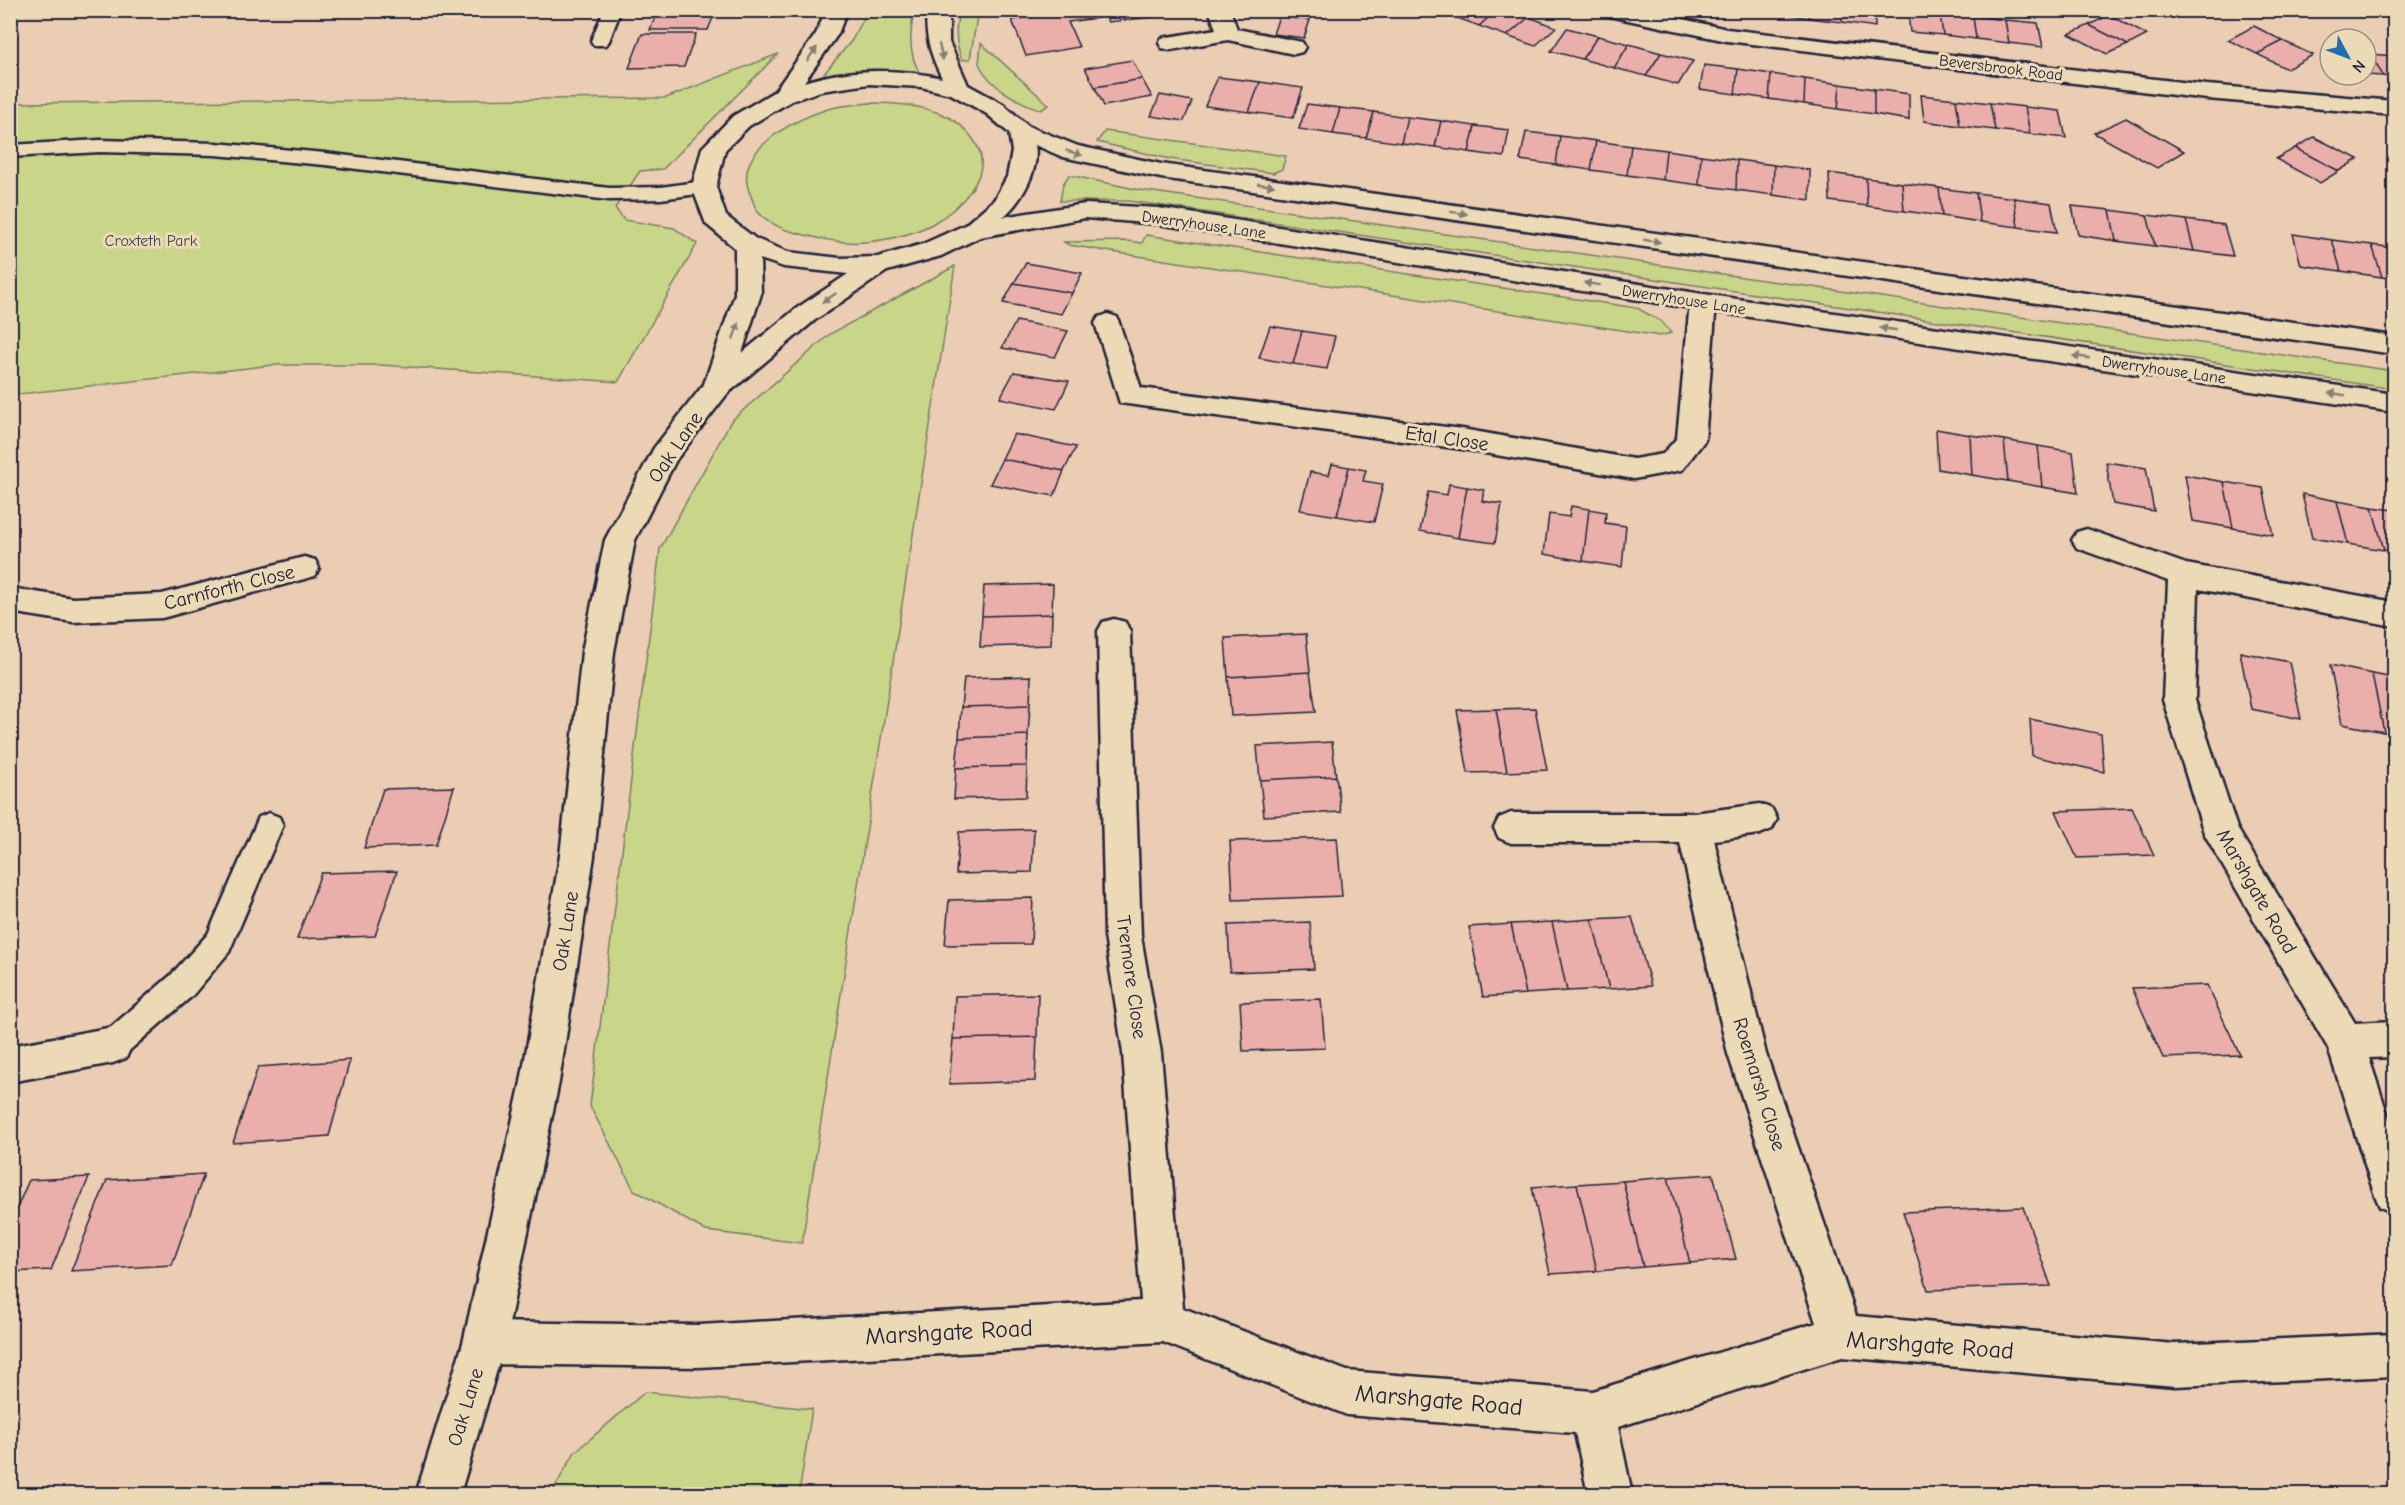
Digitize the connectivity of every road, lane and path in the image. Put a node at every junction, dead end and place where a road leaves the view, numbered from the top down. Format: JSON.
{"nodes":[{"id":1,"x":613,"y":10,"type":"edge"},
{"id":2,"x":837,"y":10,"type":"edge"},
{"id":3,"x":938,"y":10,"type":"edge"},
{"id":4,"x":1219,"y":10,"type":"edge"},
{"id":5,"x":1609,"y":10,"type":"edge"},
{"id":6,"x":1228,"y":34,"type":"junction"},
{"id":7,"x":600,"y":41,"type":"dead end"},
{"id":8,"x":1170,"y":43,"type":"dead end"},
{"id":9,"x":1294,"y":47,"type":"dead end"},
{"id":10,"x":959,"y":89,"type":"junction"},
{"id":11,"x":783,"y":96,"type":"junction"},
{"id":12,"x":2394,"y":108,"type":"edge"},
{"id":13,"x":1020,"y":131,"type":"junction"},
{"id":14,"x":10,"y":151,"type":"edge"},
{"id":15,"x":704,"y":187,"type":"junction"},
{"id":16,"x":974,"y":230,"type":"junction"},
{"id":17,"x":747,"y":245,"type":"junction"},
{"id":18,"x":878,"y":265,"type":"junction"},
{"id":19,"x":1703,"y":302,"type":"junction"},
{"id":20,"x":1108,"y":323,"type":"dead end"},
{"id":21,"x":2394,"y":345,"type":"edge"},
{"id":22,"x":717,"y":387,"type":"junction"},
{"id":23,"x":2394,"y":403,"type":"edge"},
{"id":24,"x":2087,"y":540,"type":"dead end"},
{"id":25,"x":304,"y":568,"type":"dead end"},
{"id":26,"x":2183,"y":575,"type":"junction"},
{"id":27,"x":10,"y":600,"type":"edge"},
{"id":28,"x":2394,"y":614,"type":"edge"},
{"id":29,"x":1114,"y":631,"type":"dead end"},
{"id":30,"x":1760,"y":819,"type":"dead end"},
{"id":31,"x":269,"y":825,"type":"dead end"},
{"id":32,"x":1511,"y":828,"type":"dead end"},
{"id":33,"x":1694,"y":828,"type":"junction"},
{"id":34,"x":2394,"y":1039,"type":"edge"},
{"id":35,"x":2345,"y":1041,"type":"junction"},
{"id":36,"x":113,"y":1045,"type":"joint"},
{"id":37,"x":10,"y":1064,"type":"edge"},
{"id":38,"x":2394,"y":1192,"type":"edge"},
{"id":39,"x":1163,"y":1321,"type":"junction"},
{"id":40,"x":1842,"y":1336,"type":"junction"},
{"id":41,"x":484,"y":1343,"type":"junction"},
{"id":42,"x":2394,"y":1355,"type":"edge"},
{"id":43,"x":1593,"y":1413,"type":"junction"},
{"id":44,"x":438,"y":1494,"type":"edge"},
{"id":45,"x":1610,"y":1494,"type":"edge"}],
"edges":[{"from":1,"to":7,"type":"lane"},
{"from":11,"to":2,"type":"street","one_way":true},
{"from":3,"to":10,"type":"street","one_way":true},
{"from":4,"to":6,"type":"street"},
{"from":5,"to":12,"type":"street","name":"Beversbrook Road"},
{"from":6,"to":8,"type":"street"},
{"from":6,"to":9,"type":"street"},
{"from":10,"to":11,"type":"street"},
{"from":10,"to":13,"type":"street"},
{"from":11,"to":15,"type":"street"},
{"from":13,"to":16,"type":"street"},
{"from":13,"to":21,"type":"street","one_way":true},
{"from":14,"to":15,"type":"lane"},
{"from":15,"to":17,"type":"street"},
{"from":16,"to":18,"type":"street"},
{"from":19,"to":16,"type":"street","name":"Dwerryhouse Lane","one_way":true},
{"from":17,"to":18,"type":"street"},
{"from":22,"to":17,"type":"street","name":"Oak Lane","one_way":true},
{"from":18,"to":22,"type":"street","name":"Oak Lane","one_way":true},
{"from":19,"to":20,"type":"street","name":"Etal Close"},
{"from":23,"to":19,"type":"street","name":"Dwerryhouse Lane","one_way":true},
{"from":22,"to":41,"type":"street","name":"Oak Lane"},
{"from":24,"to":26,"type":"street"},
{"from":25,"to":27,"type":"street","name":"Carnforth Close"},
{"from":26,"to":28,"type":"street"},
{"from":26,"to":35,"type":"street","name":"Marshgate Road"},
{"from":29,"to":39,"type":"street","name":"Tremore Close"},
{"from":30,"to":33,"type":"street"},
{"from":31,"to":36,"type":"lane"},
{"from":32,"to":33,"type":"street"},
{"from":33,"to":40,"type":"street","name":"Roemarsh Close"},
{"from":34,"to":35,"type":"street"},
{"from":35,"to":38,"type":"street","name":"Marshgate Road"},
{"from":36,"to":37,"type":"street"},
{"from":39,"to":41,"type":"street","name":"Marshgate Road"},
{"from":39,"to":43,"type":"street","name":"Marshgate Road"},
{"from":40,"to":42,"type":"street","name":"Marshgate Road"},
{"from":40,"to":43,"type":"street","name":"Marshgate Road"},
{"from":41,"to":44,"type":"street","name":"Oak Lane"},
{"from":43,"to":45,"type":"street"}]}
